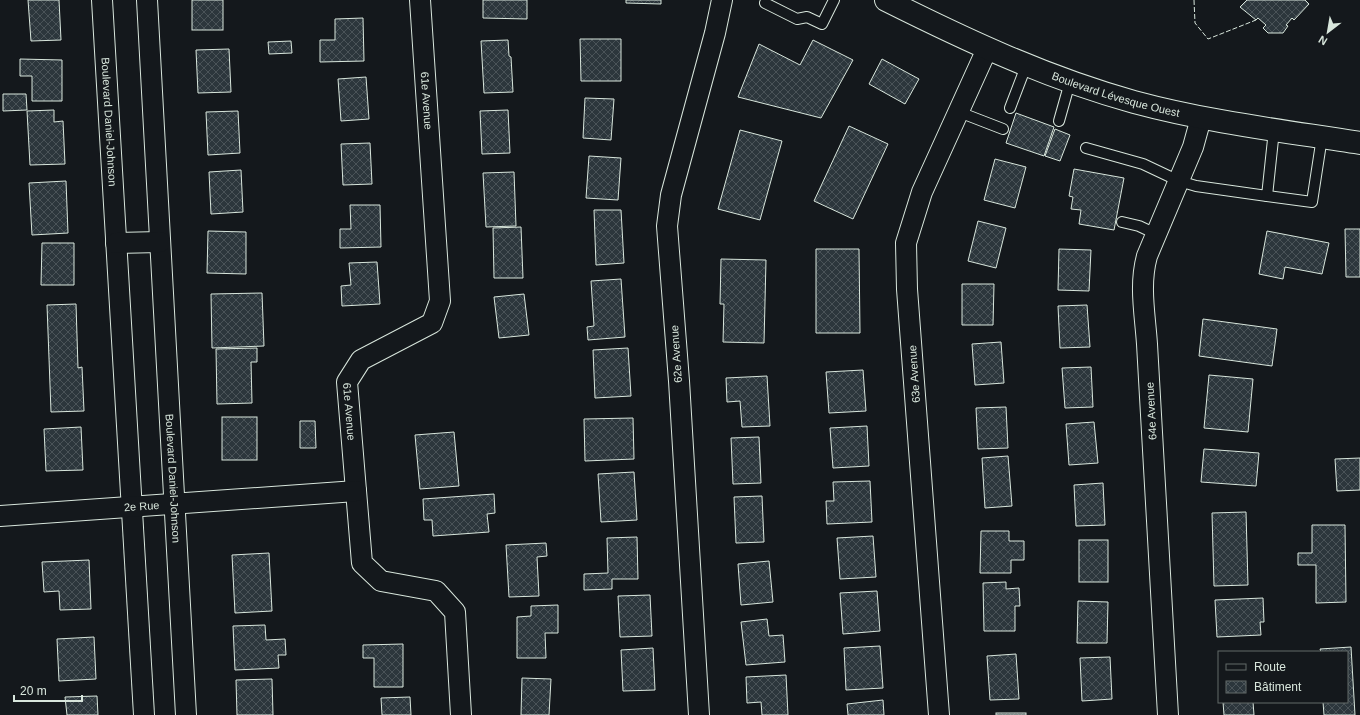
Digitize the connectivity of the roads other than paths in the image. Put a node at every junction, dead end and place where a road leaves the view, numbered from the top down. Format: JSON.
{"nodes":[{"id":1,"x":102,"y":0,"type":"edge"},
{"id":2,"x":147,"y":0,"type":"edge"},
{"id":3,"x":420,"y":0,"type":"edge"},
{"id":4,"x":722,"y":0,"type":"edge"},
{"id":5,"x":834,"y":0,"type":"edge"},
{"id":6,"x":886,"y":0,"type":"edge"},
{"id":7,"x":765,"y":3,"type":"dead end"},
{"id":8,"x":987,"y":49,"type":"junction"},
{"id":9,"x":1026,"y":66,"type":"junction"},
{"id":10,"x":1070,"y":82,"type":"junction"},
{"id":11,"x":1010,"y":108,"type":"dead end"},
{"id":12,"x":959,"y":112,"type":"junction"},
{"id":13,"x":1200,"y":118,"type":"junction"},
{"id":14,"x":1059,"y":121,"type":"dead end"},
{"id":15,"x":1003,"y":129,"type":"dead end"},
{"id":16,"x":1274,"y":130,"type":"junction"},
{"id":17,"x":1322,"y":137,"type":"junction"},
{"id":18,"x":1360,"y":143,"type":"edge"},
{"id":19,"x":1086,"y":148,"type":"dead end"},
{"id":20,"x":1179,"y":181,"type":"junction"},
{"id":21,"x":1267,"y":196,"type":"junction"},
{"id":22,"x":1122,"y":222,"type":"dead end"},
{"id":23,"x":1156,"y":234,"type":"junction"},
{"id":24,"x":160,"y":242,"type":"junction"},
{"id":25,"x":116,"y":243,"type":"junction"},
{"id":26,"x":356,"y":491,"type":"junction"},
{"id":27,"x":175,"y":504,"type":"junction"},
{"id":28,"x":131,"y":507,"type":"junction"},
{"id":29,"x":0,"y":516,"type":"edge"},
{"id":30,"x":144,"y":715,"type":"edge"},
{"id":31,"x":186,"y":715,"type":"edge"},
{"id":32,"x":461,"y":715,"type":"edge"},
{"id":33,"x":700,"y":715,"type":"edge"},
{"id":34,"x":939,"y":715,"type":"edge"},
{"id":35,"x":1168,"y":715,"type":"edge"}],
"edges":[{"from":1,"to":25,"type":"street","name":"Boulevard Daniel-Johnson"},
{"from":2,"to":24,"type":"street","name":"Boulevard Daniel-Johnson"},
{"from":3,"to":26,"type":"street","name":"61e Avenue"},
{"from":4,"to":33,"type":"street","name":"62e Avenue"},
{"from":5,"to":7,"type":"lane"},
{"from":6,"to":8,"type":"street","name":"Boulevard Lévesque Ouest"},
{"from":8,"to":9,"type":"street","name":"Boulevard Lévesque Ouest"},
{"from":8,"to":12,"type":"street","name":"63e Avenue"},
{"from":9,"to":10,"type":"street","name":"Boulevard Lévesque Ouest"},
{"from":9,"to":11,"type":"lane"},
{"from":10,"to":13,"type":"street","name":"Boulevard Lévesque Ouest"},
{"from":10,"to":14,"type":"lane"},
{"from":12,"to":15,"type":"lane"},
{"from":12,"to":34,"type":"street","name":"63e Avenue"},
{"from":13,"to":16,"type":"street","name":"Boulevard Lévesque Ouest"},
{"from":13,"to":20,"type":"street","name":"64e Avenue"},
{"from":16,"to":17,"type":"street","name":"Boulevard Lévesque Ouest"},
{"from":16,"to":21,"type":"lane"},
{"from":17,"to":18,"type":"street","name":"Boulevard Lévesque Ouest"},
{"from":17,"to":21,"type":"lane"},
{"from":19,"to":20,"type":"lane"},
{"from":20,"to":21,"type":"lane"},
{"from":20,"to":23,"type":"street","name":"64e Avenue"},
{"from":22,"to":23,"type":"lane"},
{"from":23,"to":35,"type":"street","name":"64e Avenue"},
{"from":24,"to":25,"type":"street"},
{"from":24,"to":27,"type":"street","name":"Boulevard Daniel-Johnson"},
{"from":25,"to":28,"type":"street","name":"Boulevard Daniel-Johnson"},
{"from":26,"to":27,"type":"street","name":"2e Rue"},
{"from":26,"to":32,"type":"street","name":"61e Avenue"},
{"from":27,"to":28,"type":"street","name":"2e Rue"},
{"from":27,"to":31,"type":"street","name":"Boulevard Daniel-Johnson"},
{"from":28,"to":29,"type":"street","name":"2e Rue"},
{"from":28,"to":30,"type":"street","name":"Boulevard Daniel-Johnson"}]}
